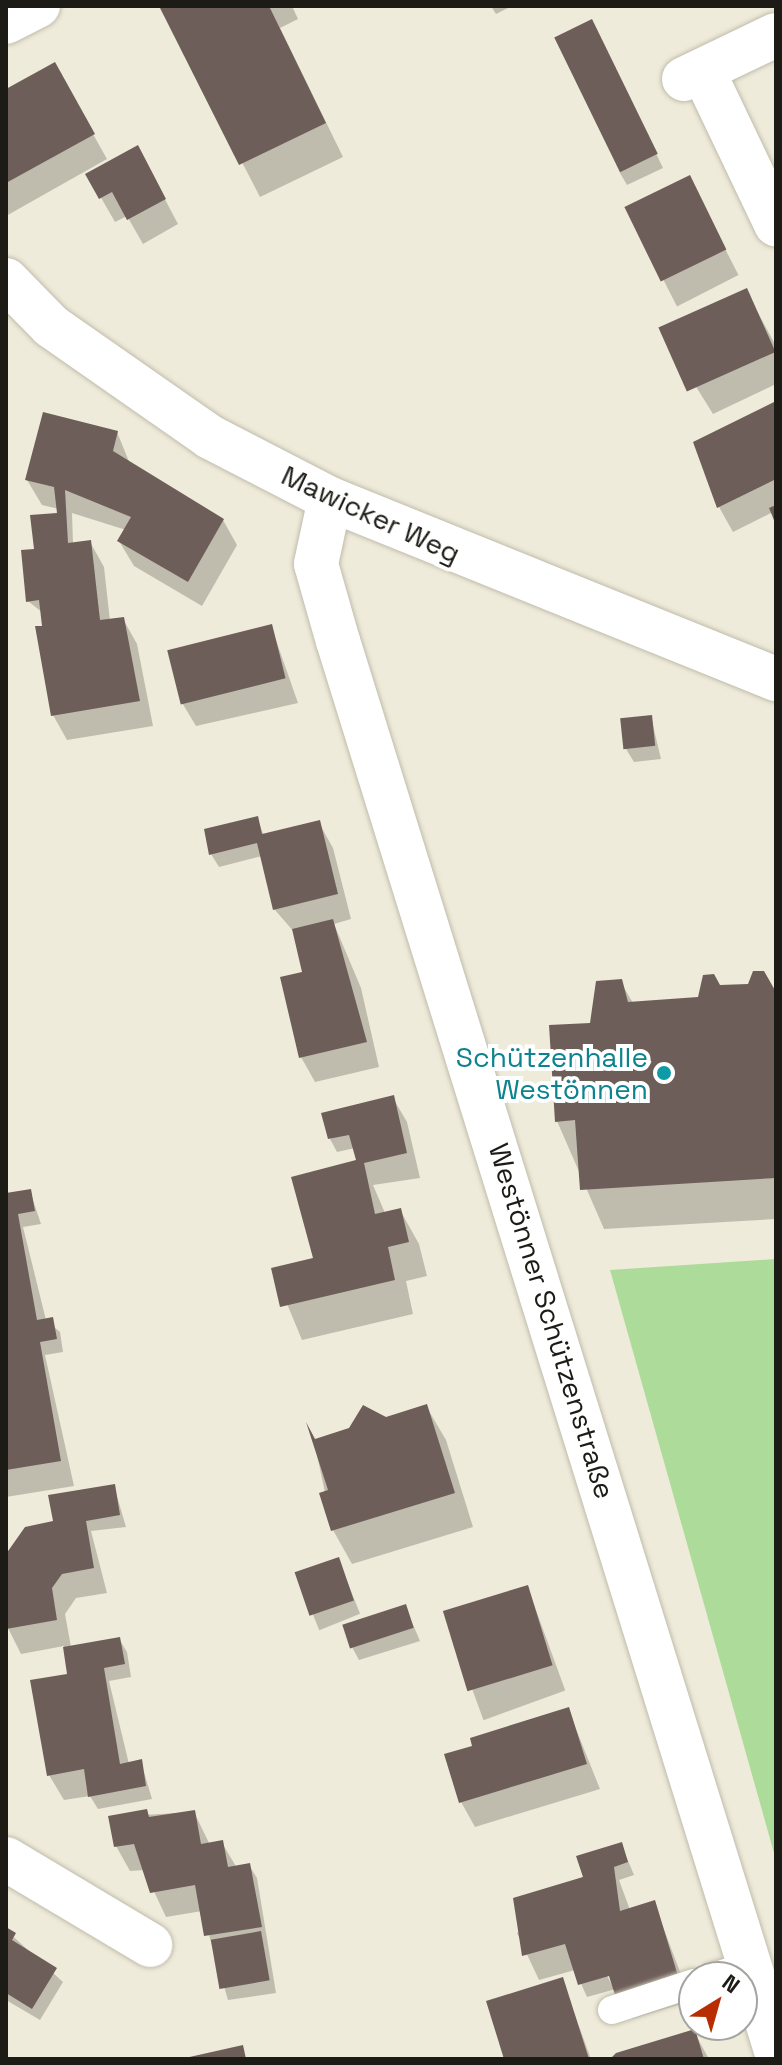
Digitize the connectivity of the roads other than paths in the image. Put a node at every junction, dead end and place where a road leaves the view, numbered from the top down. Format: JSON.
{"nodes":[{"id":1,"x":38,"y":6,"type":"edge"},
{"id":2,"x":6,"y":22,"type":"edge"},
{"id":3,"x":776,"y":35,"type":"edge"},
{"id":4,"x":776,"y":224,"type":"edge"},
{"id":5,"x":6,"y":280,"type":"edge"},
{"id":6,"x":330,"y":499,"type":"junction"},
{"id":7,"x":776,"y":679,"type":"edge"},
{"id":8,"x":6,"y":1859,"type":"edge"},
{"id":9,"x":150,"y":1945,"type":"dead end"},
{"id":10,"x":728,"y":1961,"type":"edge"},
{"id":11,"x":678,"y":1988,"type":"edge"},
{"id":12,"x":612,"y":2010,"type":"dead end"},
{"id":13,"x":758,"y":2019,"type":"edge"},
{"id":14,"x":776,"y":2051,"type":"edge"}],
"edges":[{"from":1,"to":2,"type":"street"},
{"from":3,"to":4,"type":"street"},
{"from":5,"to":6,"type":"street","name":"Mawicker Weg"},
{"from":6,"to":7,"type":"street","name":"Mawicker Weg"},
{"from":6,"to":10,"type":"street","name":"Westönner Schützenstraße"},
{"from":8,"to":9,"type":"street"},
{"from":11,"to":12,"type":"lane"},
{"from":13,"to":14,"type":"street","name":"Westönner Schützenstraße"}]}
